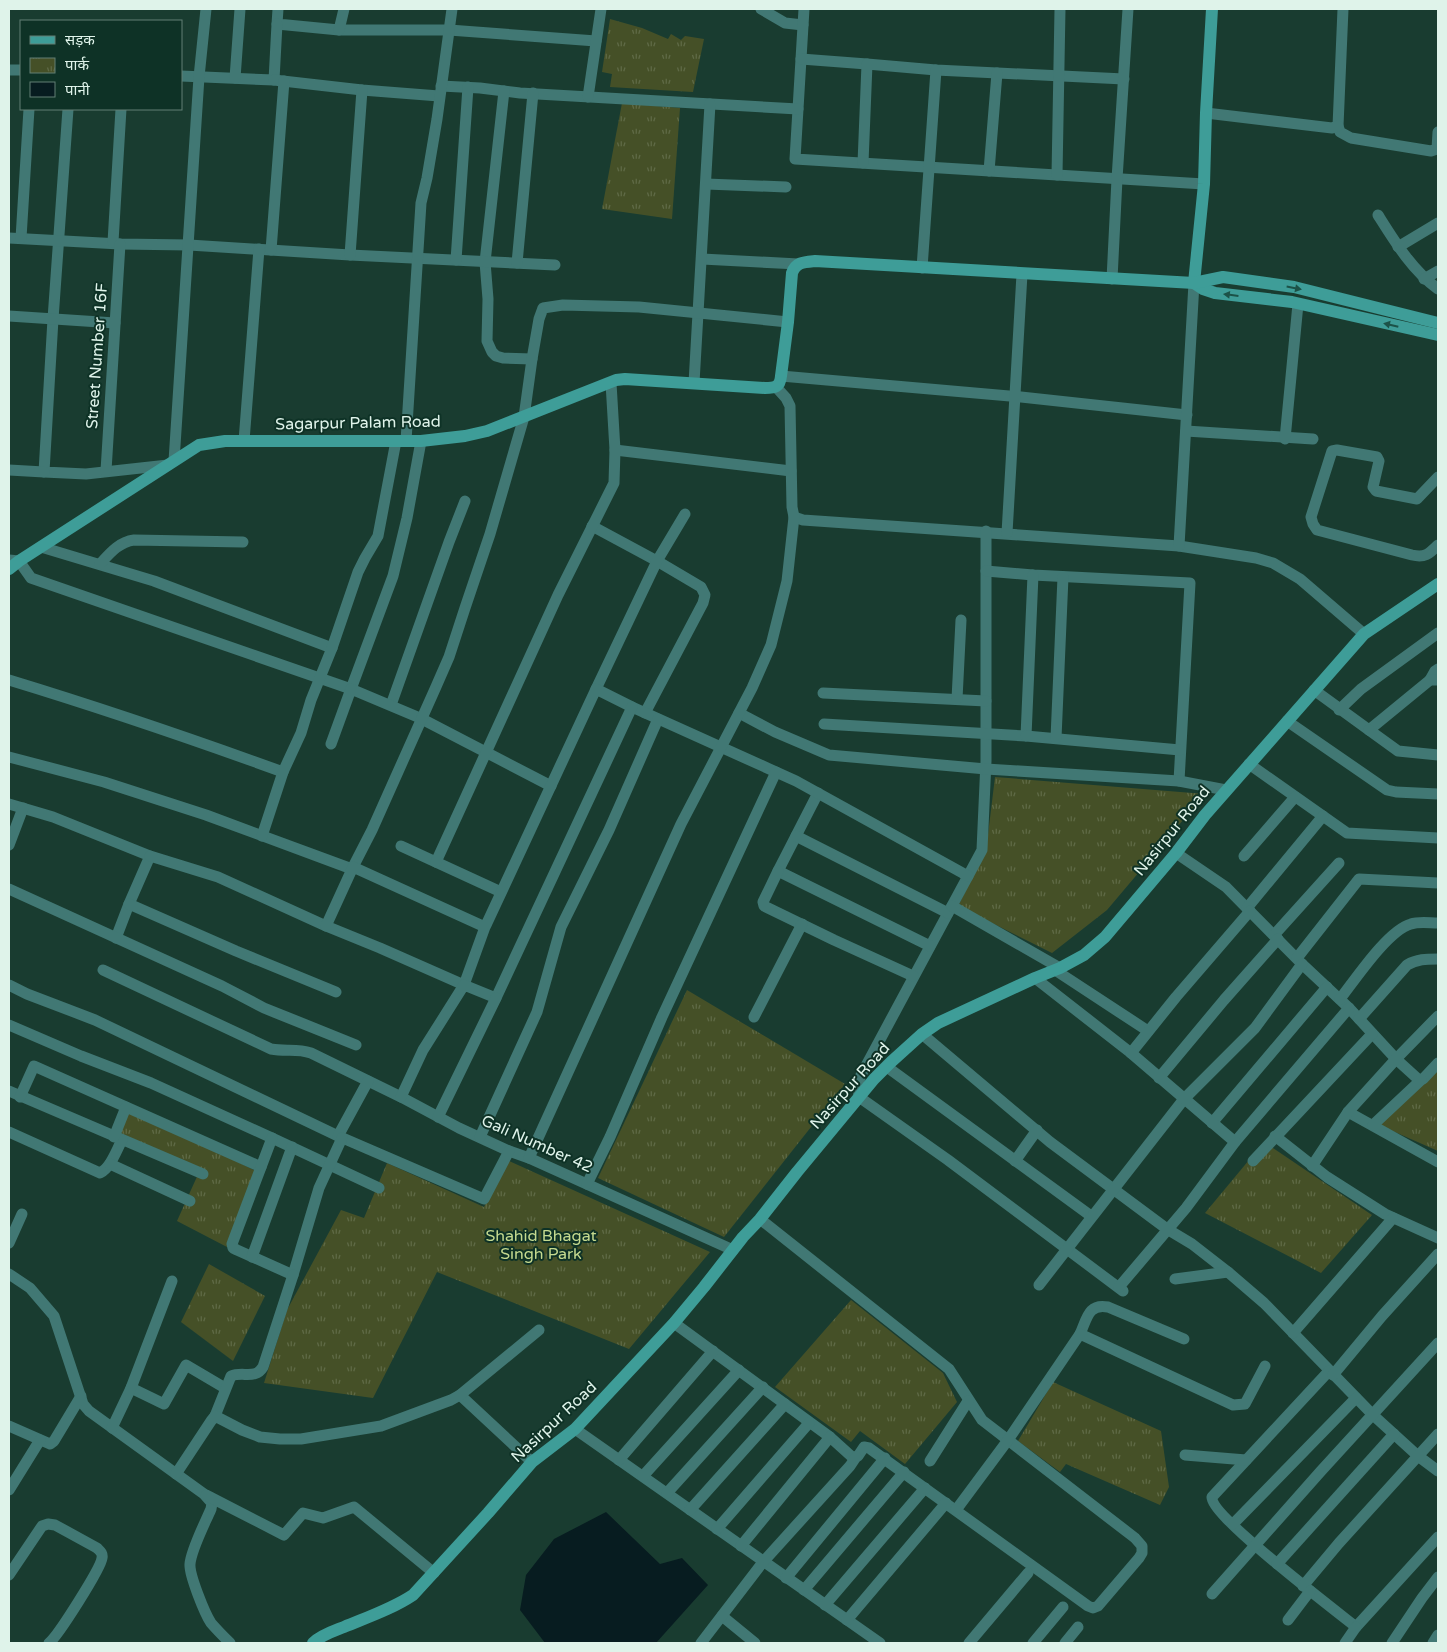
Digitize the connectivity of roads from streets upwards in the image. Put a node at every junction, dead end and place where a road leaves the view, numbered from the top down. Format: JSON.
{"nodes":[{"id":1,"x":206,"y":9,"type":"edge"},
{"id":2,"x":240,"y":9,"type":"edge"},
{"id":3,"x":278,"y":9,"type":"edge"},
{"id":4,"x":344,"y":9,"type":"edge"},
{"id":5,"x":452,"y":9,"type":"edge"},
{"id":6,"x":601,"y":9,"type":"edge"},
{"id":7,"x":761,"y":9,"type":"edge"},
{"id":8,"x":804,"y":9,"type":"edge"},
{"id":9,"x":1060,"y":9,"type":"edge"},
{"id":10,"x":1128,"y":9,"type":"edge"},
{"id":11,"x":1212,"y":9,"type":"edge"},
{"id":12,"x":1343,"y":9,"type":"edge"},
{"id":13,"x":277,"y":24,"type":"junction"},
{"id":14,"x":803,"y":25,"type":"junction"},
{"id":15,"x":339,"y":30,"type":"junction"},
{"id":16,"x":449,"y":30,"type":"junction"},
{"id":17,"x":596,"y":41,"type":"junction"},
{"id":18,"x":801,"y":59,"type":"junction"},
{"id":19,"x":867,"y":64,"type":"junction"},
{"id":20,"x":936,"y":70,"type":"junction"},
{"id":21,"x":997,"y":73,"type":"junction"},
{"id":22,"x":1060,"y":75,"type":"junction"},
{"id":23,"x":182,"y":76,"type":"edge"},
{"id":24,"x":199,"y":77,"type":"junction"},
{"id":25,"x":234,"y":78,"type":"junction"},
{"id":26,"x":1124,"y":79,"type":"junction"},
{"id":27,"x":279,"y":80,"type":"junction"},
{"id":28,"x":468,"y":87,"type":"junction"},
{"id":29,"x":362,"y":90,"type":"junction"},
{"id":30,"x":440,"y":91,"type":"junction"},
{"id":31,"x":504,"y":91,"type":"junction"},
{"id":32,"x":533,"y":93,"type":"junction"},
{"id":33,"x":588,"y":97,"type":"junction"},
{"id":34,"x":710,"y":104,"type":"junction"},
{"id":35,"x":798,"y":109,"type":"junction"},
{"id":36,"x":29,"y":110,"type":"edge"},
{"id":37,"x":68,"y":110,"type":"edge"},
{"id":38,"x":121,"y":110,"type":"edge"},
{"id":39,"x":1206,"y":113,"type":"junction"},
{"id":40,"x":1338,"y":126,"type":"junction"},
{"id":41,"x":1438,"y":132,"type":"edge"},
{"id":42,"x":863,"y":164,"type":"junction"},
{"id":43,"x":929,"y":167,"type":"junction"},
{"id":44,"x":989,"y":171,"type":"junction"},
{"id":45,"x":1057,"y":175,"type":"junction"},
{"id":46,"x":1117,"y":179,"type":"junction"},
{"id":47,"x":706,"y":184,"type":"junction"},
{"id":48,"x":1204,"y":184,"type":"junction"},
{"id":49,"x":786,"y":187,"type":"dead end"},
{"id":50,"x":1378,"y":216,"type":"dead end"},
{"id":51,"x":1438,"y":223,"type":"edge"},
{"id":52,"x":9,"y":238,"type":"edge"},
{"id":53,"x":21,"y":238,"type":"junction"},
{"id":54,"x":60,"y":240,"type":"junction"},
{"id":55,"x":116,"y":243,"type":"junction"},
{"id":56,"x":190,"y":245,"type":"junction"},
{"id":57,"x":1398,"y":247,"type":"junction"},
{"id":58,"x":265,"y":250,"type":"junction"},
{"id":59,"x":350,"y":255,"type":"junction"},
{"id":60,"x":418,"y":258,"type":"junction"},
{"id":61,"x":702,"y":258,"type":"junction"},
{"id":62,"x":456,"y":260,"type":"junction"},
{"id":63,"x":485,"y":262,"type":"junction"},
{"id":64,"x":517,"y":263,"type":"junction"},
{"id":65,"x":798,"y":264,"type":"junction"},
{"id":66,"x":555,"y":265,"type":"dead end"},
{"id":67,"x":922,"y":268,"type":"junction"},
{"id":68,"x":1438,"y":271,"type":"edge"},
{"id":69,"x":1022,"y":274,"type":"junction"},
{"id":70,"x":1112,"y":279,"type":"junction"},
{"id":71,"x":1424,"y":279,"type":"junction"},
{"id":72,"x":1194,"y":283,"type":"junction"},
{"id":73,"x":1438,"y":289,"type":"edge"},
{"id":74,"x":1298,"y":304,"type":"junction"},
{"id":75,"x":699,"y":313,"type":"junction"},
{"id":76,"x":9,"y":316,"type":"edge"},
{"id":77,"x":53,"y":319,"type":"junction"},
{"id":78,"x":788,"y":322,"type":"junction"},
{"id":79,"x":115,"y":323,"type":"junction"},
{"id":80,"x":1437,"y":326,"type":"edge"},
{"id":81,"x":532,"y":359,"type":"junction"},
{"id":82,"x":611,"y":383,"type":"junction"},
{"id":83,"x":694,"y":383,"type":"junction"},
{"id":84,"x":774,"y":384,"type":"junction"},
{"id":85,"x":1015,"y":397,"type":"junction"},
{"id":86,"x":1186,"y":415,"type":"junction"},
{"id":87,"x":524,"y":417,"type":"junction"},
{"id":88,"x":1186,"y":432,"type":"junction"},
{"id":89,"x":1285,"y":439,"type":"junction"},
{"id":90,"x":1313,"y":439,"type":"dead end"},
{"id":91,"x":244,"y":441,"type":"junction"},
{"id":92,"x":401,"y":441,"type":"junction"},
{"id":93,"x":421,"y":441,"type":"junction"},
{"id":94,"x":615,"y":450,"type":"junction"},
{"id":95,"x":171,"y":463,"type":"junction"},
{"id":96,"x":9,"y":470,"type":"edge"},
{"id":97,"x":106,"y":471,"type":"junction"},
{"id":98,"x":791,"y":471,"type":"junction"},
{"id":99,"x":44,"y":472,"type":"junction"},
{"id":100,"x":1438,"y":477,"type":"edge"},
{"id":101,"x":466,"y":501,"type":"dead end"},
{"id":102,"x":686,"y":514,"type":"dead end"},
{"id":103,"x":794,"y":517,"type":"junction"},
{"id":104,"x":592,"y":526,"type":"junction"},
{"id":105,"x":986,"y":531,"type":"junction"},
{"id":106,"x":1007,"y":533,"type":"junction"},
{"id":107,"x":243,"y":542,"type":"dead end"},
{"id":108,"x":1438,"y":545,"type":"edge"},
{"id":109,"x":1179,"y":546,"type":"junction"},
{"id":110,"x":41,"y":547,"type":"junction"},
{"id":111,"x":14,"y":560,"type":"edge"},
{"id":112,"x":657,"y":561,"type":"junction"},
{"id":113,"x":100,"y":564,"type":"junction"},
{"id":114,"x":9,"y":570,"type":"edge"},
{"id":115,"x":986,"y":571,"type":"junction"},
{"id":116,"x":1032,"y":575,"type":"junction"},
{"id":117,"x":1064,"y":577,"type":"junction"},
{"id":118,"x":1438,"y":584,"type":"edge"},
{"id":119,"x":961,"y":620,"type":"dead end"},
{"id":120,"x":1438,"y":633,"type":"edge"},
{"id":121,"x":1364,"y":634,"type":"junction"},
{"id":122,"x":332,"y":648,"type":"junction"},
{"id":123,"x":1438,"y":669,"type":"edge"},
{"id":124,"x":319,"y":677,"type":"junction"},
{"id":125,"x":9,"y":680,"type":"edge"},
{"id":126,"x":1434,"y":680,"type":"edge"},
{"id":127,"x":596,"y":688,"type":"junction"},
{"id":128,"x":351,"y":689,"type":"junction"},
{"id":129,"x":1314,"y":690,"type":"junction"},
{"id":130,"x":823,"y":693,"type":"dead end"},
{"id":131,"x":957,"y":700,"type":"junction"},
{"id":132,"x":986,"y":701,"type":"junction"},
{"id":133,"x":391,"y":705,"type":"junction"},
{"id":134,"x":632,"y":707,"type":"junction"},
{"id":135,"x":1339,"y":710,"type":"junction"},
{"id":136,"x":645,"y":713,"type":"junction"},
{"id":137,"x":739,"y":713,"type":"junction"},
{"id":138,"x":421,"y":719,"type":"junction"},
{"id":139,"x":658,"y":719,"type":"junction"},
{"id":140,"x":1287,"y":720,"type":"junction"},
{"id":141,"x":824,"y":724,"type":"dead end"},
{"id":142,"x":1369,"y":730,"type":"junction"},
{"id":143,"x":986,"y":733,"type":"junction"},
{"id":144,"x":1026,"y":736,"type":"junction"},
{"id":145,"x":1056,"y":738,"type":"junction"},
{"id":146,"x":332,"y":744,"type":"dead end"},
{"id":147,"x":720,"y":747,"type":"junction"},
{"id":148,"x":1180,"y":750,"type":"junction"},
{"id":149,"x":487,"y":752,"type":"junction"},
{"id":150,"x":1438,"y":755,"type":"edge"},
{"id":151,"x":9,"y":757,"type":"edge"},
{"id":152,"x":1249,"y":764,"type":"junction"},
{"id":153,"x":986,"y":769,"type":"junction"},
{"id":154,"x":283,"y":772,"type":"junction"},
{"id":155,"x":776,"y":772,"type":"junction"},
{"id":156,"x":1179,"y":781,"type":"junction"},
{"id":157,"x":551,"y":786,"type":"junction"},
{"id":158,"x":1226,"y":790,"type":"junction"},
{"id":159,"x":818,"y":794,"type":"junction"},
{"id":160,"x":1438,"y":794,"type":"edge"},
{"id":161,"x":1295,"y":797,"type":"junction"},
{"id":162,"x":9,"y":804,"type":"edge"},
{"id":163,"x":23,"y":808,"type":"junction"},
{"id":164,"x":1323,"y":816,"type":"junction"},
{"id":165,"x":262,"y":836,"type":"junction"},
{"id":166,"x":796,"y":836,"type":"junction"},
{"id":167,"x":1438,"y":838,"type":"edge"},
{"id":168,"x":9,"y":845,"type":"edge"},
{"id":169,"x":401,"y":846,"type":"dead end"},
{"id":170,"x":1176,"y":853,"type":"junction"},
{"id":171,"x":150,"y":856,"type":"junction"},
{"id":172,"x":1244,"y":856,"type":"dead end"},
{"id":173,"x":436,"y":862,"type":"junction"},
{"id":174,"x":1339,"y":863,"type":"dead end"},
{"id":175,"x":352,"y":868,"type":"junction"},
{"id":176,"x":778,"y":871,"type":"junction"},
{"id":177,"x":968,"y":876,"type":"junction"},
{"id":178,"x":1438,"y":883,"type":"edge"},
{"id":179,"x":9,"y":889,"type":"edge"},
{"id":180,"x":501,"y":892,"type":"junction"},
{"id":181,"x":129,"y":904,"type":"junction"},
{"id":182,"x":1248,"y":909,"type":"junction"},
{"id":183,"x":950,"y":910,"type":"junction"},
{"id":184,"x":1438,"y":923,"type":"edge"},
{"id":185,"x":802,"y":924,"type":"junction"},
{"id":186,"x":326,"y":926,"type":"junction"},
{"id":187,"x":485,"y":927,"type":"junction"},
{"id":188,"x":1276,"y":937,"type":"junction"},
{"id":189,"x":116,"y":938,"type":"junction"},
{"id":190,"x":930,"y":946,"type":"junction"},
{"id":191,"x":1438,"y":959,"type":"edge"},
{"id":192,"x":1300,"y":961,"type":"junction"},
{"id":193,"x":1058,"y":969,"type":"junction"},
{"id":194,"x":103,"y":970,"type":"dead end"},
{"id":195,"x":913,"y":976,"type":"junction"},
{"id":196,"x":1035,"y":978,"type":"junction"},
{"id":197,"x":464,"y":984,"type":"junction"},
{"id":198,"x":9,"y":985,"type":"edge"},
{"id":199,"x":1327,"y":986,"type":"junction"},
{"id":200,"x":336,"y":992,"type":"dead end"},
{"id":201,"x":496,"y":998,"type":"junction"},
{"id":202,"x":1340,"y":999,"type":"junction"},
{"id":203,"x":1349,"y":1008,"type":"junction"},
{"id":204,"x":1438,"y":1016,"type":"edge"},
{"id":205,"x":754,"y":1017,"type":"dead end"},
{"id":206,"x":1359,"y":1020,"type":"junction"},
{"id":207,"x":9,"y":1025,"type":"edge"},
{"id":208,"x":1148,"y":1031,"type":"junction"},
{"id":209,"x":922,"y":1034,"type":"junction"},
{"id":210,"x":1372,"y":1034,"type":"junction"},
{"id":211,"x":356,"y":1045,"type":"dead end"},
{"id":212,"x":1131,"y":1053,"type":"junction"},
{"id":213,"x":1396,"y":1059,"type":"junction"},
{"id":214,"x":1438,"y":1063,"type":"edge"},
{"id":215,"x":887,"y":1066,"type":"junction"},
{"id":216,"x":1159,"y":1078,"type":"junction"},
{"id":217,"x":1421,"y":1080,"type":"junction"},
{"id":218,"x":368,"y":1081,"type":"junction"},
{"id":219,"x":9,"y":1091,"type":"edge"},
{"id":220,"x":20,"y":1097,"type":"junction"},
{"id":221,"x":401,"y":1097,"type":"junction"},
{"id":222,"x":859,"y":1097,"type":"junction"},
{"id":223,"x":1184,"y":1099,"type":"junction"},
{"id":224,"x":126,"y":1107,"type":"junction"},
{"id":225,"x":1348,"y":1112,"type":"junction"},
{"id":226,"x":438,"y":1117,"type":"junction"},
{"id":227,"x":1212,"y":1123,"type":"junction"},
{"id":228,"x":1373,"y":1125,"type":"junction"},
{"id":229,"x":1037,"y":1130,"type":"junction"},
{"id":230,"x":9,"y":1132,"type":"edge"},
{"id":231,"x":1275,"y":1136,"type":"junction"},
{"id":232,"x":340,"y":1137,"type":"junction"},
{"id":233,"x":480,"y":1137,"type":"junction"},
{"id":234,"x":118,"y":1138,"type":"junction"},
{"id":235,"x":272,"y":1138,"type":"junction"},
{"id":236,"x":1235,"y":1142,"type":"junction"},
{"id":237,"x":292,"y":1147,"type":"junction"},
{"id":238,"x":508,"y":1150,"type":"junction"},
{"id":239,"x":529,"y":1158,"type":"junction"},
{"id":240,"x":1253,"y":1160,"type":"dead end"},
{"id":241,"x":1015,"y":1161,"type":"junction"},
{"id":242,"x":1438,"y":1162,"type":"edge"},
{"id":243,"x":110,"y":1164,"type":"junction"},
{"id":244,"x":329,"y":1164,"type":"junction"},
{"id":245,"x":1312,"y":1166,"type":"junction"},
{"id":246,"x":261,"y":1167,"type":"junction"},
{"id":247,"x":203,"y":1174,"type":"dead end"},
{"id":248,"x":587,"y":1184,"type":"junction"},
{"id":249,"x":379,"y":1188,"type":"dead end"},
{"id":250,"x":1113,"y":1188,"type":"junction"},
{"id":251,"x":190,"y":1201,"type":"dead end"},
{"id":252,"x":22,"y":1214,"type":"dead end"},
{"id":253,"x":1091,"y":1216,"type":"junction"},
{"id":254,"x":1393,"y":1218,"type":"junction"},
{"id":255,"x":760,"y":1219,"type":"junction"},
{"id":256,"x":1166,"y":1229,"type":"junction"},
{"id":257,"x":1438,"y":1238,"type":"edge"},
{"id":258,"x":9,"y":1243,"type":"edge"},
{"id":259,"x":1067,"y":1248,"type":"junction"},
{"id":260,"x":733,"y":1250,"type":"junction"},
{"id":261,"x":1438,"y":1254,"type":"edge"},
{"id":262,"x":252,"y":1257,"type":"junction"},
{"id":263,"x":1228,"y":1272,"type":"junction"},
{"id":264,"x":9,"y":1274,"type":"edge"},
{"id":265,"x":293,"y":1275,"type":"junction"},
{"id":266,"x":1175,"y":1279,"type":"dead end"},
{"id":267,"x":172,"y":1281,"type":"dead end"},
{"id":268,"x":1039,"y":1285,"type":"dead end"},
{"id":269,"x":674,"y":1323,"type":"junction"},
{"id":270,"x":539,"y":1330,"type":"dead end"},
{"id":271,"x":1293,"y":1333,"type":"junction"},
{"id":272,"x":1080,"y":1334,"type":"junction"},
{"id":273,"x":1184,"y":1339,"type":"dead end"},
{"id":274,"x":1438,"y":1343,"type":"edge"},
{"id":275,"x":713,"y":1351,"type":"junction"},
{"id":276,"x":1265,"y":1366,"type":"dead end"},
{"id":277,"x":739,"y":1370,"type":"junction"},
{"id":278,"x":1331,"y":1373,"type":"junction"},
{"id":279,"x":131,"y":1388,"type":"junction"},
{"id":280,"x":226,"y":1388,"type":"junction"},
{"id":281,"x":763,"y":1388,"type":"junction"},
{"id":282,"x":460,"y":1395,"type":"junction"},
{"id":283,"x":80,"y":1396,"type":"junction"},
{"id":284,"x":1356,"y":1398,"type":"junction"},
{"id":285,"x":968,"y":1400,"type":"junction"},
{"id":286,"x":785,"y":1404,"type":"junction"},
{"id":287,"x":1373,"y":1415,"type":"junction"},
{"id":288,"x":215,"y":1416,"type":"junction"},
{"id":289,"x":809,"y":1422,"type":"junction"},
{"id":290,"x":9,"y":1426,"type":"edge"},
{"id":291,"x":112,"y":1428,"type":"junction"},
{"id":292,"x":575,"y":1429,"type":"junction"},
{"id":293,"x":1394,"y":1434,"type":"junction"},
{"id":294,"x":1438,"y":1434,"type":"edge"},
{"id":295,"x":830,"y":1437,"type":"junction"},
{"id":296,"x":40,"y":1440,"type":"junction"},
{"id":297,"x":1008,"y":1440,"type":"junction"},
{"id":298,"x":1185,"y":1455,"type":"dead end"},
{"id":299,"x":1418,"y":1456,"type":"junction"},
{"id":300,"x":856,"y":1457,"type":"junction"},
{"id":301,"x":885,"y":1458,"type":"junction"},
{"id":302,"x":618,"y":1460,"type":"junction"},
{"id":303,"x":1246,"y":1460,"type":"junction"},
{"id":304,"x":930,"y":1461,"type":"dead end"},
{"id":305,"x":532,"y":1462,"type":"junction"},
{"id":306,"x":1438,"y":1471,"type":"edge"},
{"id":307,"x":904,"y":1472,"type":"junction"},
{"id":308,"x":176,"y":1474,"type":"junction"},
{"id":309,"x":643,"y":1476,"type":"junction"},
{"id":310,"x":925,"y":1488,"type":"junction"},
{"id":311,"x":9,"y":1490,"type":"edge"},
{"id":312,"x":666,"y":1493,"type":"junction"},
{"id":313,"x":204,"y":1494,"type":"junction"},
{"id":314,"x":951,"y":1506,"type":"junction"},
{"id":315,"x":690,"y":1510,"type":"junction"},
{"id":316,"x":1233,"y":1524,"type":"junction"},
{"id":317,"x":717,"y":1529,"type":"junction"},
{"id":318,"x":1438,"y":1537,"type":"edge"},
{"id":319,"x":1255,"y":1544,"type":"junction"},
{"id":320,"x":741,"y":1546,"type":"junction"},
{"id":321,"x":763,"y":1562,"type":"junction"},
{"id":322,"x":1277,"y":1564,"type":"junction"},
{"id":323,"x":434,"y":1573,"type":"junction"},
{"id":324,"x":1028,"y":1573,"type":"dead end"},
{"id":325,"x":9,"y":1575,"type":"edge"},
{"id":326,"x":1438,"y":1577,"type":"edge"},
{"id":327,"x":786,"y":1578,"type":"junction"},
{"id":328,"x":1307,"y":1588,"type":"junction"},
{"id":329,"x":804,"y":1590,"type":"junction"},
{"id":330,"x":1212,"y":1594,"type":"dead end"},
{"id":331,"x":825,"y":1605,"type":"junction"},
{"id":332,"x":1063,"y":1607,"type":"dead end"},
{"id":333,"x":722,"y":1616,"type":"junction"},
{"id":334,"x":847,"y":1620,"type":"junction"},
{"id":335,"x":1288,"y":1620,"type":"dead end"},
{"id":336,"x":1078,"y":1627,"type":"dead end"},
{"id":337,"x":1356,"y":1627,"type":"junction"},
{"id":338,"x":1438,"y":1635,"type":"edge"},
{"id":339,"x":49,"y":1643,"type":"edge"},
{"id":340,"x":230,"y":1643,"type":"edge"},
{"id":341,"x":313,"y":1643,"type":"edge"},
{"id":342,"x":701,"y":1643,"type":"edge"},
{"id":343,"x":755,"y":1643,"type":"edge"},
{"id":344,"x":880,"y":1643,"type":"edge"},
{"id":345,"x":969,"y":1643,"type":"edge"},
{"id":346,"x":1033,"y":1643,"type":"edge"},
{"id":347,"x":1065,"y":1643,"type":"edge"},
{"id":348,"x":1345,"y":1643,"type":"edge"},
{"id":349,"x":1392,"y":1643,"type":"edge"},
{"id":350,"x":1433,"y":1643,"type":"edge"}],
"edges":[{"from":1,"to":24,"type":"street"},
{"from":2,"to":25,"type":"street"},
{"from":3,"to":13,"type":"street"},
{"from":4,"to":15,"type":"street"},
{"from":5,"to":16,"type":"street"},
{"from":6,"to":17,"type":"street"},
{"from":7,"to":14,"type":"street"},
{"from":8,"to":14,"type":"street"},
{"from":9,"to":22,"type":"street"},
{"from":10,"to":26,"type":"street"},
{"from":11,"to":39,"type":"street"},
{"from":12,"to":40,"type":"street"},
{"from":13,"to":15,"type":"street"},
{"from":13,"to":27,"type":"street"},
{"from":14,"to":18,"type":"street"},
{"from":15,"to":16,"type":"street"},
{"from":16,"to":17,"type":"street"},
{"from":16,"to":30,"type":"street"},
{"from":17,"to":33,"type":"street"},
{"from":18,"to":19,"type":"street"},
{"from":18,"to":35,"type":"street"},
{"from":19,"to":20,"type":"street"},
{"from":19,"to":42,"type":"street"},
{"from":20,"to":21,"type":"street"},
{"from":20,"to":43,"type":"street"},
{"from":21,"to":22,"type":"street"},
{"from":21,"to":44,"type":"street"},
{"from":22,"to":26,"type":"street"},
{"from":22,"to":45,"type":"street"},
{"from":23,"to":24,"type":"street"},
{"from":24,"to":25,"type":"street"},
{"from":24,"to":56,"type":"street"},
{"from":25,"to":27,"type":"street"},
{"from":26,"to":46,"type":"street"},
{"from":27,"to":29,"type":"street"},
{"from":27,"to":58,"type":"street"},
{"from":28,"to":30,"type":"street"},
{"from":28,"to":31,"type":"street"},
{"from":28,"to":62,"type":"street"},
{"from":29,"to":30,"type":"street"},
{"from":29,"to":59,"type":"street"},
{"from":30,"to":60,"type":"street"},
{"from":31,"to":32,"type":"street"},
{"from":31,"to":63,"type":"street"},
{"from":32,"to":33,"type":"street"},
{"from":32,"to":64,"type":"street"},
{"from":33,"to":34,"type":"street"},
{"from":34,"to":35,"type":"street"},
{"from":34,"to":47,"type":"street"},
{"from":35,"to":42,"type":"street"},
{"from":36,"to":53,"type":"street"},
{"from":37,"to":54,"type":"street"},
{"from":38,"to":55,"type":"street","name":"Street Number 16F"},
{"from":39,"to":40,"type":"street"},
{"from":39,"to":48,"type":"street"},
{"from":40,"to":41,"type":"street"},
{"from":42,"to":43,"type":"street"},
{"from":43,"to":44,"type":"street"},
{"from":43,"to":67,"type":"street"},
{"from":44,"to":45,"type":"street"},
{"from":45,"to":46,"type":"street"},
{"from":46,"to":48,"type":"street"},
{"from":46,"to":70,"type":"street"},
{"from":47,"to":49,"type":"street"},
{"from":47,"to":61,"type":"street"},
{"from":48,"to":72,"type":"street"},
{"from":50,"to":57,"type":"street"},
{"from":51,"to":57,"type":"street"},
{"from":52,"to":53,"type":"street"},
{"from":53,"to":54,"type":"street"},
{"from":54,"to":55,"type":"street"},
{"from":54,"to":77,"type":"street"},
{"from":55,"to":56,"type":"street"},
{"from":55,"to":79,"type":"street","name":"Street Number 16F"},
{"from":56,"to":58,"type":"street"},
{"from":56,"to":95,"type":"street"},
{"from":57,"to":71,"type":"street"},
{"from":58,"to":59,"type":"street"},
{"from":58,"to":91,"type":"street"},
{"from":59,"to":60,"type":"street"},
{"from":60,"to":62,"type":"street"},
{"from":60,"to":92,"type":"street"},
{"from":61,"to":65,"type":"street"},
{"from":61,"to":75,"type":"street"},
{"from":62,"to":63,"type":"street"},
{"from":63,"to":64,"type":"street"},
{"from":63,"to":81,"type":"street"},
{"from":64,"to":66,"type":"street"},
{"from":65,"to":67,"type":"street"},
{"from":65,"to":78,"type":"street"},
{"from":67,"to":69,"type":"street"},
{"from":68,"to":71,"type":"street"},
{"from":69,"to":70,"type":"street"},
{"from":69,"to":85,"type":"street"},
{"from":70,"to":72,"type":"street"},
{"from":71,"to":73,"type":"street"},
{"from":74,"to":72,"type":"street","one_way":true},
{"from":72,"to":80,"type":"street","one_way":true},
{"from":72,"to":86,"type":"street"},
{"from":80,"to":74,"type":"street","one_way":true},
{"from":74,"to":89,"type":"street"},
{"from":75,"to":78,"type":"street"},
{"from":75,"to":81,"type":"street"},
{"from":75,"to":83,"type":"street"},
{"from":76,"to":77,"type":"street"},
{"from":77,"to":79,"type":"street"},
{"from":77,"to":99,"type":"street"},
{"from":78,"to":84,"type":"street"},
{"from":79,"to":97,"type":"street","name":"Street Number 16F"},
{"from":81,"to":87,"type":"street"},
{"from":82,"to":83,"type":"street","name":"Sagarpur Palam Road"},
{"from":82,"to":87,"type":"street","name":"Sagarpur Palam Road"},
{"from":82,"to":94,"type":"street"},
{"from":83,"to":84,"type":"street","name":"Sagarpur Palam Road"},
{"from":84,"to":85,"type":"street"},
{"from":84,"to":98,"type":"street"},
{"from":85,"to":86,"type":"street"},
{"from":85,"to":106,"type":"street"},
{"from":86,"to":88,"type":"street"},
{"from":87,"to":93,"type":"street","name":"Sagarpur Palam Road"},
{"from":87,"to":138,"type":"street"},
{"from":88,"to":89,"type":"street"},
{"from":88,"to":109,"type":"street"},
{"from":89,"to":90,"type":"street"},
{"from":91,"to":92,"type":"street","name":"Sagarpur Palam Road"},
{"from":91,"to":95,"type":"street","name":"Sagarpur Palam Road"},
{"from":92,"to":93,"type":"street","name":"Sagarpur Palam Road"},
{"from":92,"to":122,"type":"street"},
{"from":93,"to":128,"type":"street"},
{"from":94,"to":98,"type":"street"},
{"from":94,"to":104,"type":"street"},
{"from":95,"to":97,"type":"street"},
{"from":95,"to":110,"type":"street","name":"Sagarpur Palam Road"},
{"from":96,"to":99,"type":"street"},
{"from":97,"to":99,"type":"street"},
{"from":98,"to":103,"type":"street"},
{"from":100,"to":108,"type":"street"},
{"from":101,"to":133,"type":"street"},
{"from":102,"to":112,"type":"street"},
{"from":103,"to":105,"type":"street"},
{"from":103,"to":137,"type":"street"},
{"from":104,"to":112,"type":"street"},
{"from":104,"to":149,"type":"street"},
{"from":105,"to":106,"type":"street"},
{"from":105,"to":115,"type":"street"},
{"from":106,"to":109,"type":"street"},
{"from":107,"to":113,"type":"street"},
{"from":109,"to":121,"type":"street"},
{"from":110,"to":111,"type":"street","name":"Sagarpur Palam Road"},
{"from":110,"to":113,"type":"street"},
{"from":111,"to":114,"type":"street","name":"Sagarpur Palam Road"},
{"from":111,"to":124,"type":"street"},
{"from":112,"to":127,"type":"street"},
{"from":112,"to":136,"type":"street"},
{"from":113,"to":122,"type":"street"},
{"from":115,"to":116,"type":"street"},
{"from":115,"to":132,"type":"street"},
{"from":116,"to":117,"type":"street"},
{"from":116,"to":144,"type":"street"},
{"from":117,"to":145,"type":"street"},
{"from":117,"to":148,"type":"street"},
{"from":118,"to":121,"type":"street","name":"Nasirpur Road"},
{"from":119,"to":131,"type":"street"},
{"from":120,"to":135,"type":"street"},
{"from":121,"to":129,"type":"street","name":"Nasirpur Road"},
{"from":122,"to":124,"type":"street"},
{"from":123,"to":126,"type":"street"},
{"from":124,"to":128,"type":"street"},
{"from":124,"to":154,"type":"street"},
{"from":125,"to":154,"type":"street"},
{"from":126,"to":142,"type":"street"},
{"from":127,"to":134,"type":"street"},
{"from":127,"to":157,"type":"street"},
{"from":128,"to":133,"type":"street"},
{"from":128,"to":146,"type":"street"},
{"from":129,"to":135,"type":"street"},
{"from":129,"to":140,"type":"street","name":"Nasirpur Road"},
{"from":130,"to":131,"type":"street"},
{"from":131,"to":132,"type":"street"},
{"from":132,"to":143,"type":"street"},
{"from":133,"to":138,"type":"street"},
{"from":134,"to":136,"type":"street"},
{"from":134,"to":201,"type":"street"},
{"from":135,"to":142,"type":"street"},
{"from":136,"to":139,"type":"street"},
{"from":137,"to":147,"type":"street"},
{"from":137,"to":153,"type":"street"},
{"from":138,"to":149,"type":"street"},
{"from":138,"to":175,"type":"street"},
{"from":139,"to":147,"type":"street"},
{"from":139,"to":233,"type":"street"},
{"from":140,"to":152,"type":"street","name":"Nasirpur Road"},
{"from":140,"to":160,"type":"street"},
{"from":141,"to":143,"type":"street"},
{"from":142,"to":150,"type":"street"},
{"from":143,"to":144,"type":"street"},
{"from":143,"to":153,"type":"street"},
{"from":144,"to":145,"type":"street"},
{"from":145,"to":148,"type":"street"},
{"from":147,"to":155,"type":"street"},
{"from":147,"to":239,"type":"street"},
{"from":148,"to":156,"type":"street"},
{"from":149,"to":157,"type":"street"},
{"from":149,"to":173,"type":"street"},
{"from":151,"to":165,"type":"street"},
{"from":152,"to":158,"type":"street","name":"Nasirpur Road"},
{"from":152,"to":161,"type":"street"},
{"from":153,"to":156,"type":"street"},
{"from":153,"to":177,"type":"street"},
{"from":154,"to":165,"type":"street"},
{"from":155,"to":159,"type":"street"},
{"from":155,"to":248,"type":"street"},
{"from":156,"to":158,"type":"street"},
{"from":157,"to":180,"type":"street"},
{"from":158,"to":170,"type":"street","name":"Nasirpur Road"},
{"from":159,"to":166,"type":"street"},
{"from":159,"to":177,"type":"street"},
{"from":161,"to":164,"type":"street"},
{"from":161,"to":172,"type":"street"},
{"from":162,"to":163,"type":"street"},
{"from":163,"to":168,"type":"street"},
{"from":163,"to":171,"type":"street"},
{"from":164,"to":167,"type":"street"},
{"from":164,"to":182,"type":"street"},
{"from":165,"to":175,"type":"street"},
{"from":166,"to":176,"type":"street"},
{"from":166,"to":183,"type":"street"},
{"from":169,"to":173,"type":"street"},
{"from":170,"to":182,"type":"street"},
{"from":170,"to":193,"type":"street","name":"Nasirpur Road"},
{"from":171,"to":181,"type":"street"},
{"from":171,"to":186,"type":"street"},
{"from":173,"to":180,"type":"street"},
{"from":174,"to":188,"type":"street"},
{"from":175,"to":186,"type":"street"},
{"from":175,"to":187,"type":"street"},
{"from":176,"to":185,"type":"street"},
{"from":176,"to":190,"type":"street"},
{"from":177,"to":183,"type":"street"},
{"from":178,"to":192,"type":"street"},
{"from":179,"to":189,"type":"street"},
{"from":180,"to":187,"type":"street"},
{"from":181,"to":189,"type":"street"},
{"from":181,"to":200,"type":"street"},
{"from":182,"to":188,"type":"street"},
{"from":182,"to":208,"type":"street"},
{"from":183,"to":190,"type":"street"},
{"from":183,"to":193,"type":"street"},
{"from":184,"to":202,"type":"street"},
{"from":185,"to":195,"type":"street"},
{"from":185,"to":205,"type":"street"},
{"from":186,"to":197,"type":"street"},
{"from":187,"to":197,"type":"street"},
{"from":188,"to":192,"type":"street"},
{"from":188,"to":216,"type":"street"},
{"from":189,"to":211,"type":"street"},
{"from":190,"to":195,"type":"street"},
{"from":191,"to":206,"type":"street"},
{"from":192,"to":199,"type":"street"},
{"from":192,"to":223,"type":"street"},
{"from":193,"to":196,"type":"street","name":"Nasirpur Road"},
{"from":193,"to":208,"type":"street"},
{"from":194,"to":218,"type":"street","name":"Gali Number 42"},
{"from":195,"to":222,"type":"street"},
{"from":196,"to":209,"type":"street","name":"Nasirpur Road"},
{"from":196,"to":212,"type":"street"},
{"from":197,"to":201,"type":"street"},
{"from":197,"to":221,"type":"street"},
{"from":198,"to":232,"type":"street"},
{"from":199,"to":202,"type":"street"},
{"from":199,"to":227,"type":"street"},
{"from":201,"to":226,"type":"street"},
{"from":202,"to":203,"type":"street"},
{"from":203,"to":206,"type":"street"},
{"from":203,"to":236,"type":"street"},
{"from":204,"to":213,"type":"street"},
{"from":206,"to":210,"type":"street"},
{"from":207,"to":235,"type":"street"},
{"from":208,"to":212,"type":"street"},
{"from":209,"to":215,"type":"street","name":"Nasirpur Road"},
{"from":209,"to":229,"type":"street"},
{"from":210,"to":213,"type":"street"},
{"from":210,"to":231,"type":"street"},
{"from":212,"to":216,"type":"street"},
{"from":213,"to":217,"type":"street"},
{"from":213,"to":225,"type":"street"},
{"from":214,"to":217,"type":"street"},
{"from":215,"to":222,"type":"street","name":"Nasirpur Road"},
{"from":215,"to":241,"type":"street"},
{"from":216,"to":223,"type":"street"},
{"from":217,"to":228,"type":"street"},
{"from":218,"to":221,"type":"street","name":"Gali Number 42"},
{"from":218,"to":232,"type":"street"},
{"from":219,"to":220,"type":"street"},
{"from":220,"to":224,"type":"street"},
{"from":220,"to":234,"type":"street"},
{"from":221,"to":226,"type":"street","name":"Gali Number 42"},
{"from":222,"to":255,"type":"street","name":"Nasirpur Road"},
{"from":222,"to":259,"type":"street"},
{"from":223,"to":227,"type":"street"},
{"from":223,"to":250,"type":"street"},
{"from":224,"to":234,"type":"street"},
{"from":224,"to":246,"type":"street"},
{"from":225,"to":228,"type":"street"},
{"from":225,"to":245,"type":"street"},
{"from":226,"to":233,"type":"street","name":"Gali Number 42"},
{"from":227,"to":236,"type":"street"},
{"from":228,"to":242,"type":"street"},
{"from":229,"to":241,"type":"street"},
{"from":229,"to":250,"type":"street"},
{"from":230,"to":243,"type":"street"},
{"from":231,"to":240,"type":"street"},
{"from":231,"to":245,"type":"street"},
{"from":232,"to":238,"type":"street"},
{"from":232,"to":244,"type":"street"},
{"from":233,"to":238,"type":"street","name":"Gali Number 42"},
{"from":234,"to":243,"type":"street"},
{"from":234,"to":247,"type":"street"},
{"from":235,"to":237,"type":"street"},
{"from":235,"to":246,"type":"street"},
{"from":236,"to":256,"type":"street"},
{"from":237,"to":244,"type":"street"},
{"from":237,"to":262,"type":"street"},
{"from":238,"to":239,"type":"street","name":"Gali Number 42"},
{"from":239,"to":248,"type":"street","name":"Gali Number 42"},
{"from":241,"to":253,"type":"street"},
{"from":243,"to":251,"type":"street"},
{"from":244,"to":249,"type":"street"},
{"from":244,"to":265,"type":"street"},
{"from":245,"to":254,"type":"street"},
{"from":246,"to":262,"type":"street"},
{"from":248,"to":260,"type":"street","name":"Gali Number 42"},
{"from":250,"to":253,"type":"street"},
{"from":250,"to":256,"type":"street"},
{"from":252,"to":258,"type":"street"},
{"from":253,"to":259,"type":"street"},
{"from":254,"to":257,"type":"street"},
{"from":254,"to":271,"type":"street"},
{"from":255,"to":260,"type":"street","name":"Nasirpur Road"},
{"from":255,"to":285,"type":"street"},
{"from":256,"to":259,"type":"street"},
{"from":256,"to":263,"type":"street"},
{"from":259,"to":268,"type":"street"},
{"from":260,"to":269,"type":"street","name":"Nasirpur Road"},
{"from":261,"to":278,"type":"street"},
{"from":262,"to":265,"type":"street"},
{"from":263,"to":266,"type":"street"},
{"from":263,"to":271,"type":"street"},
{"from":264,"to":283,"type":"street"},
{"from":265,"to":280,"type":"street"},
{"from":267,"to":279,"type":"street"},
{"from":269,"to":275,"type":"street"},
{"from":269,"to":292,"type":"street","name":"Nasirpur Road"},
{"from":270,"to":282,"type":"street"},
{"from":271,"to":278,"type":"street"},
{"from":272,"to":273,"type":"street"},
{"from":272,"to":276,"type":"street"},
{"from":272,"to":297,"type":"street"},
{"from":274,"to":287,"type":"street"},
{"from":275,"to":277,"type":"street"},
{"from":275,"to":302,"type":"street"},
{"from":277,"to":281,"type":"street"},
{"from":277,"to":309,"type":"street"},
{"from":278,"to":284,"type":"street"},
{"from":278,"to":303,"type":"street"},
{"from":279,"to":280,"type":"street"},
{"from":279,"to":291,"type":"street"},
{"from":280,"to":288,"type":"street"},
{"from":281,"to":286,"type":"street"},
{"from":281,"to":312,"type":"street"},
{"from":282,"to":288,"type":"street"},
{"from":282,"to":305,"type":"street"},
{"from":283,"to":291,"type":"street"},
{"from":283,"to":296,"type":"street"},
{"from":284,"to":287,"type":"street"},
{"from":284,"to":316,"type":"street"},
{"from":285,"to":297,"type":"street"},
{"from":285,"to":304,"type":"street"},
{"from":286,"to":289,"type":"street"},
{"from":286,"to":315,"type":"street"},
{"from":287,"to":293,"type":"street"},
{"from":287,"to":319,"type":"street"},
{"from":288,"to":308,"type":"street"},
{"from":289,"to":295,"type":"street"},
{"from":289,"to":317,"type":"street"},
{"from":290,"to":296,"type":"street"},
{"from":291,"to":308,"type":"street"},
{"from":292,"to":302,"type":"street"},
{"from":292,"to":305,"type":"street","name":"Nasirpur Road"},
{"from":293,"to":299,"type":"street"},
{"from":293,"to":322,"type":"street"},
{"from":294,"to":299,"type":"street"},
{"from":295,"to":300,"type":"street"},
{"from":295,"to":320,"type":"street"},
{"from":296,"to":311,"type":"street"},
{"from":297,"to":314,"type":"street"},
{"from":297,"to":314,"type":"street"},
{"from":298,"to":303,"type":"street"},
{"from":299,"to":306,"type":"street"},
{"from":299,"to":328,"type":"street"},
{"from":300,"to":301,"type":"street"},
{"from":300,"to":321,"type":"street"},
{"from":301,"to":307,"type":"street"},
{"from":301,"to":327,"type":"street"},
{"from":302,"to":309,"type":"street"},
{"from":303,"to":316,"type":"street"},
{"from":305,"to":323,"type":"street","name":"Nasirpur Road"},
{"from":307,"to":310,"type":"street"},
{"from":307,"to":329,"type":"street"},
{"from":308,"to":313,"type":"street"},
{"from":309,"to":312,"type":"street"},
{"from":310,"to":314,"type":"street"},
{"from":310,"to":331,"type":"street"},
{"from":312,"to":315,"type":"street"},
{"from":313,"to":323,"type":"street"},
{"from":313,"to":340,"type":"street"},
{"from":314,"to":334,"type":"street"},
{"from":315,"to":317,"type":"street"},
{"from":316,"to":319,"type":"street"},
{"from":317,"to":320,"type":"street"},
{"from":318,"to":337,"type":"street"},
{"from":319,"to":322,"type":"street"},
{"from":319,"to":330,"type":"street"},
{"from":320,"to":321,"type":"street"},
{"from":321,"to":327,"type":"street"},
{"from":321,"to":333,"type":"street"},
{"from":322,"to":328,"type":"street"},
{"from":323,"to":341,"type":"street","name":"Nasirpur Road"},
{"from":324,"to":345,"type":"street"},
{"from":325,"to":339,"type":"street"},
{"from":326,"to":349,"type":"street"},
{"from":327,"to":329,"type":"street"},
{"from":328,"to":335,"type":"street"},
{"from":328,"to":337,"type":"street"},
{"from":329,"to":331,"type":"street"},
{"from":331,"to":334,"type":"street"},
{"from":332,"to":346,"type":"street"},
{"from":333,"to":342,"type":"street"},
{"from":333,"to":343,"type":"street"},
{"from":334,"to":344,"type":"street"},
{"from":336,"to":347,"type":"street"},
{"from":337,"to":348,"type":"street"},
{"from":338,"to":350,"type":"street"}]}
